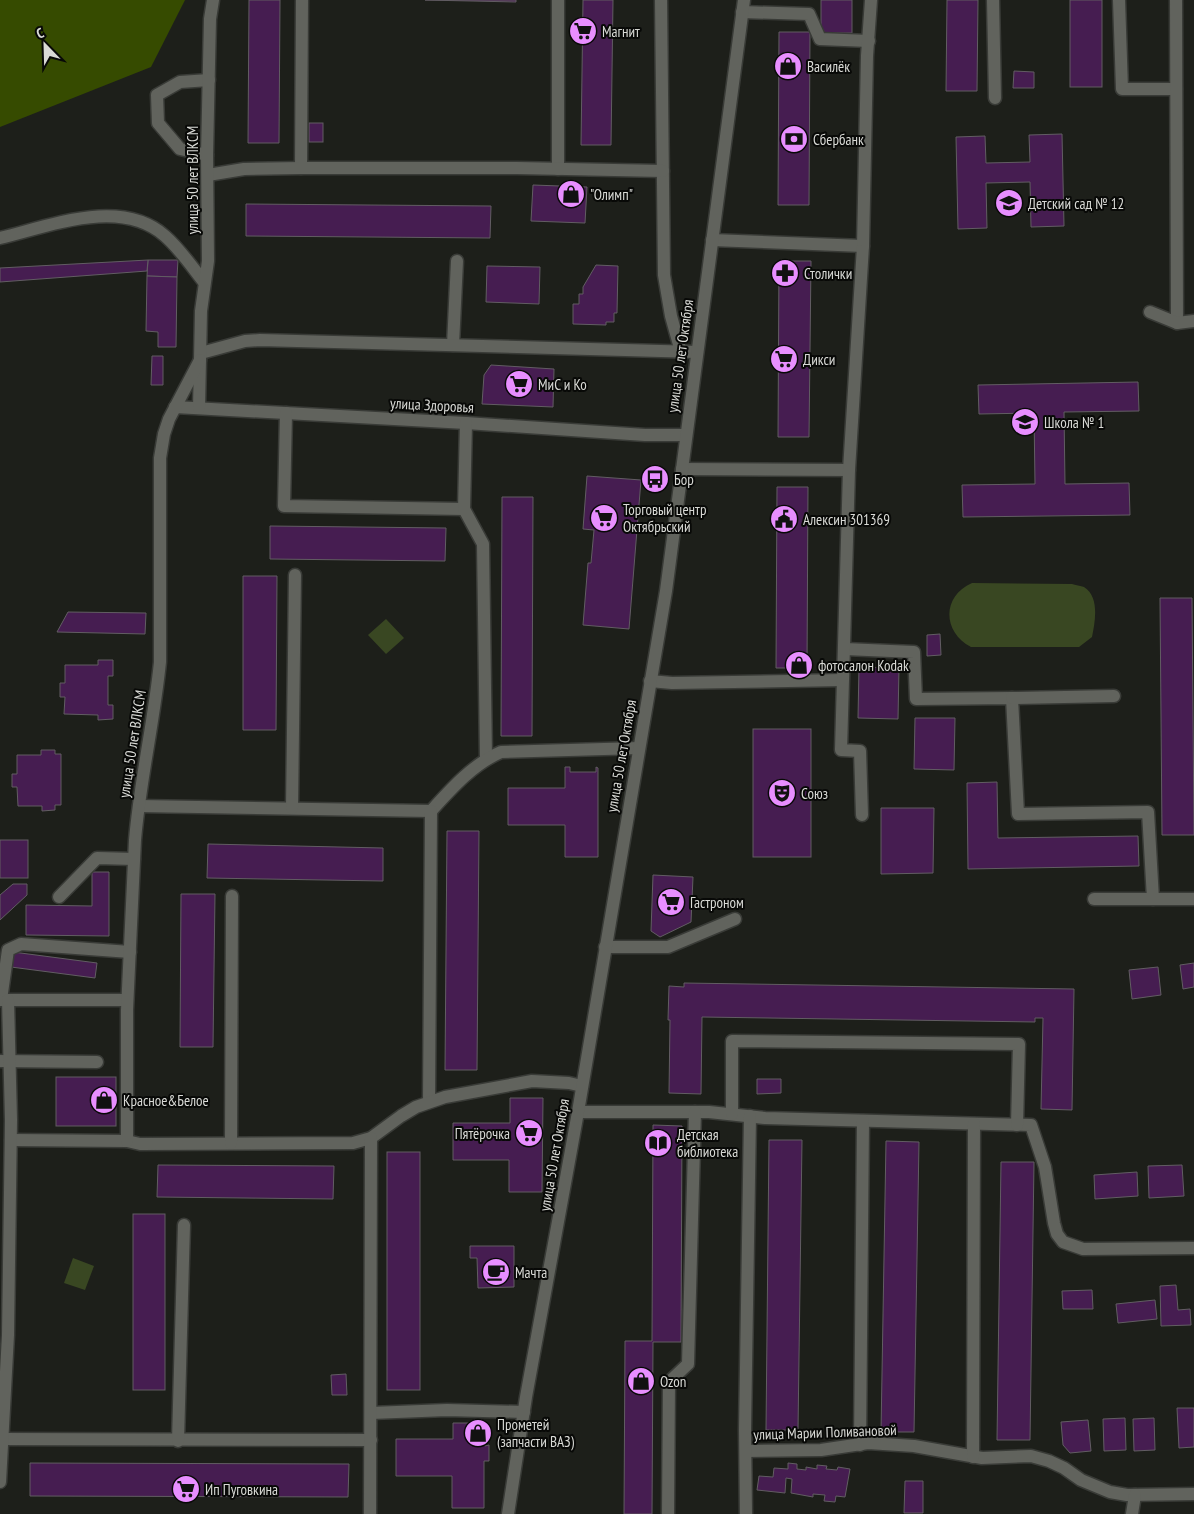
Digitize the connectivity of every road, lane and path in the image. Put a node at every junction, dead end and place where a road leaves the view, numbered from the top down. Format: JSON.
{"nodes":[{"id":1,"x":212,"y":0,"type":"edge"},
{"id":2,"x":302,"y":0,"type":"edge"},
{"id":3,"x":558,"y":0,"type":"edge"},
{"id":4,"x":662,"y":0,"type":"edge"},
{"id":5,"x":871,"y":0,"type":"edge"},
{"id":6,"x":993,"y":0,"type":"edge"},
{"id":7,"x":1119,"y":0,"type":"edge"},
{"id":8,"x":1176,"y":0,"type":"edge"},
{"id":9,"x":743,"y":6,"type":"edge"},
{"id":10,"x":869,"y":41,"type":"junction"},
{"id":11,"x":209,"y":80,"type":"junction"},
{"id":12,"x":1176,"y":89,"type":"junction"},
{"id":13,"x":995,"y":98,"type":"dead end"},
{"id":14,"x":207,"y":155,"type":"junction"},
{"id":15,"x":301,"y":168,"type":"junction"},
{"id":16,"x":558,"y":169,"type":"junction"},
{"id":17,"x":663,"y":171,"type":"junction"},
{"id":18,"x":208,"y":175,"type":"junction"},
{"id":19,"x":0,"y":238,"type":"edge"},
{"id":20,"x":712,"y":240,"type":"junction"},
{"id":21,"x":863,"y":246,"type":"junction"},
{"id":22,"x":456,"y":261,"type":"dead end"},
{"id":23,"x":204,"y":282,"type":"junction"},
{"id":24,"x":1150,"y":312,"type":"dead end"},
{"id":25,"x":1194,"y":321,"type":"edge"},
{"id":26,"x":1177,"y":323,"type":"junction"},
{"id":27,"x":453,"y":345,"type":"junction"},
{"id":28,"x":682,"y":352,"type":"junction"},
{"id":29,"x":697,"y":352,"type":"junction"},
{"id":30,"x":200,"y":356,"type":"junction"},
{"id":31,"x":176,"y":407,"type":"junction"},
{"id":32,"x":199,"y":408,"type":"junction"},
{"id":33,"x":286,"y":413,"type":"junction"},
{"id":34,"x":466,"y":423,"type":"junction"},
{"id":35,"x":686,"y":435,"type":"junction"},
{"id":36,"x":682,"y":470,"type":"junction"},
{"id":37,"x":849,"y":470,"type":"junction"},
{"id":38,"x":464,"y":509,"type":"junction"},
{"id":39,"x":295,"y":575,"type":"dead end"},
{"id":40,"x":845,"y":649,"type":"junction"},
{"id":41,"x":842,"y":680,"type":"junction"},
{"id":42,"x":650,"y":681,"type":"junction"},
{"id":43,"x":1114,"y":696,"type":"dead end"},
{"id":44,"x":1012,"y":698,"type":"junction"},
{"id":45,"x":639,"y":748,"type":"junction"},
{"id":46,"x":486,"y":758,"type":"junction"},
{"id":47,"x":138,"y":806,"type":"junction"},
{"id":48,"x":292,"y":808,"type":"junction"},
{"id":49,"x":431,"y":811,"type":"junction"},
{"id":50,"x":862,"y":815,"type":"dead end"},
{"id":51,"x":134,"y":860,"type":"junction"},
{"id":52,"x":232,"y":896,"type":"dead end"},
{"id":53,"x":59,"y":897,"type":"dead end"},
{"id":54,"x":1094,"y":899,"type":"dead end"},
{"id":55,"x":1153,"y":899,"type":"junction"},
{"id":56,"x":1194,"y":899,"type":"edge"},
{"id":57,"x":735,"y":919,"type":"dead end"},
{"id":58,"x":605,"y":947,"type":"junction"},
{"id":59,"x":130,"y":952,"type":"junction"},
{"id":60,"x":3,"y":1000,"type":"edge"},
{"id":61,"x":127,"y":1000,"type":"junction"},
{"id":62,"x":5,"y":1061,"type":"edge"},
{"id":63,"x":97,"y":1062,"type":"dead end"},
{"id":64,"x":582,"y":1086,"type":"junction"},
{"id":65,"x":429,"y":1102,"type":"junction"},
{"id":66,"x":578,"y":1112,"type":"junction"},
{"id":67,"x":694,"y":1112,"type":"junction"},
{"id":68,"x":732,"y":1114,"type":"junction"},
{"id":69,"x":750,"y":1116,"type":"junction"},
{"id":70,"x":863,"y":1121,"type":"junction"},
{"id":71,"x":974,"y":1124,"type":"junction"},
{"id":72,"x":1017,"y":1125,"type":"junction"},
{"id":73,"x":371,"y":1138,"type":"junction"},
{"id":74,"x":11,"y":1140,"type":"junction"},
{"id":75,"x":127,"y":1141,"type":"junction"},
{"id":76,"x":231,"y":1143,"type":"junction"},
{"id":77,"x":184,"y":1225,"type":"dead end"},
{"id":78,"x":1194,"y":1248,"type":"edge"},
{"id":79,"x":524,"y":1412,"type":"junction"},
{"id":80,"x":371,"y":1413,"type":"junction"},
{"id":81,"x":2,"y":1421,"type":"edge"},
{"id":82,"x":1,"y":1439,"type":"edge"},
{"id":83,"x":371,"y":1440,"type":"junction"},
{"id":84,"x":178,"y":1441,"type":"junction"},
{"id":85,"x":860,"y":1445,"type":"junction"},
{"id":86,"x":746,"y":1450,"type":"junction"},
{"id":87,"x":972,"y":1457,"type":"junction"},
{"id":88,"x":0,"y":1482,"type":"edge"},
{"id":89,"x":1194,"y":1494,"type":"edge"},
{"id":90,"x":1135,"y":1495,"type":"junction"},
{"id":91,"x":370,"y":1514,"type":"edge"},
{"id":92,"x":508,"y":1514,"type":"edge"},
{"id":93,"x":668,"y":1514,"type":"edge"},
{"id":94,"x":746,"y":1514,"type":"edge"},
{"id":95,"x":1132,"y":1514,"type":"edge"}],
"edges":[{"from":1,"to":11,"type":"street","name":"улица 50 лет ВЛКСМ"},
{"from":2,"to":15,"type":"street"},
{"from":3,"to":16,"type":"street"},
{"from":4,"to":17,"type":"street"},
{"from":5,"to":10,"type":"street"},
{"from":6,"to":13,"type":"street"},
{"from":7,"to":12,"type":"street"},
{"from":8,"to":12,"type":"street"},
{"from":9,"to":10,"type":"street"},
{"from":9,"to":20,"type":"street","name":"улица 50 лет Октября"},
{"from":10,"to":21,"type":"street"},
{"from":11,"to":14,"type":"street","name":"улица 50 лет ВЛКСМ"},
{"from":11,"to":14,"type":"street"},
{"from":12,"to":26,"type":"street"},
{"from":14,"to":18,"type":"street","name":"улица 50 лет ВЛКСМ"},
{"from":15,"to":16,"type":"street"},
{"from":15,"to":18,"type":"street"},
{"from":16,"to":17,"type":"street"},
{"from":17,"to":28,"type":"street"},
{"from":18,"to":23,"type":"street","name":"улица 50 лет ВЛКСМ"},
{"from":19,"to":23,"type":"street"},
{"from":20,"to":21,"type":"street"},
{"from":20,"to":29,"type":"street","name":"улица 50 лет Октября"},
{"from":21,"to":37,"type":"street"},
{"from":22,"to":27,"type":"street"},
{"from":23,"to":30,"type":"street","name":"улица 50 лет ВЛКСМ"},
{"from":24,"to":26,"type":"street"},
{"from":25,"to":26,"type":"street"},
{"from":27,"to":28,"type":"street"},
{"from":27,"to":30,"type":"street"},
{"from":28,"to":29,"type":"street"},
{"from":29,"to":35,"type":"street","name":"улица 50 лет Октября"},
{"from":30,"to":31,"type":"street","name":"улица 50 лет ВЛКСМ"},
{"from":30,"to":32,"type":"street","name":"улица 50 лет ВЛКСМ"},
{"from":31,"to":32,"type":"street","name":"улица Здоровья"},
{"from":31,"to":47,"type":"street","name":"улица 50 лет ВЛКСМ"},
{"from":32,"to":33,"type":"street","name":"улица Здоровья"},
{"from":33,"to":34,"type":"street","name":"улица Здоровья"},
{"from":33,"to":38,"type":"street"},
{"from":34,"to":35,"type":"street","name":"улица Здоровья"},
{"from":34,"to":38,"type":"street"},
{"from":35,"to":36,"type":"street","name":"улица 50 лет Октября"},
{"from":36,"to":37,"type":"street"},
{"from":36,"to":42,"type":"street","name":"улица 50 лет Октября"},
{"from":37,"to":40,"type":"street"},
{"from":38,"to":46,"type":"street"},
{"from":39,"to":48,"type":"street"},
{"from":40,"to":41,"type":"street"},
{"from":40,"to":44,"type":"street"},
{"from":41,"to":42,"type":"street"},
{"from":41,"to":50,"type":"street"},
{"from":42,"to":45,"type":"street","name":"улица 50 лет Октября"},
{"from":43,"to":44,"type":"street"},
{"from":44,"to":55,"type":"street"},
{"from":45,"to":46,"type":"street"},
{"from":45,"to":58,"type":"street","name":"улица 50 лет Октября"},
{"from":46,"to":49,"type":"street"},
{"from":47,"to":48,"type":"street"},
{"from":47,"to":51,"type":"street","name":"улица 50 лет ВЛКСМ"},
{"from":48,"to":49,"type":"street"},
{"from":49,"to":65,"type":"street"},
{"from":51,"to":53,"type":"street"},
{"from":51,"to":59,"type":"street","name":"улица 50 лет ВЛКСМ"},
{"from":52,"to":76,"type":"street"},
{"from":54,"to":55,"type":"street"},
{"from":55,"to":56,"type":"street"},
{"from":57,"to":58,"type":"street"},
{"from":58,"to":64,"type":"street","name":"улица 50 лет Октября"},
{"from":59,"to":60,"type":"street"},
{"from":59,"to":61,"type":"street","name":"улица 50 лет ВЛКСМ"},
{"from":60,"to":61,"type":"street"},
{"from":60,"to":62,"type":"street"},
{"from":61,"to":75,"type":"street","name":"улица 50 лет ВЛКСМ"},
{"from":62,"to":63,"type":"street"},
{"from":62,"to":74,"type":"street"},
{"from":64,"to":65,"type":"street"},
{"from":64,"to":66,"type":"street","name":"улица 50 лет Октября"},
{"from":65,"to":73,"type":"street"},
{"from":66,"to":67,"type":"street"},
{"from":66,"to":79,"type":"street","name":"улица 50 лет Октября"},
{"from":67,"to":68,"type":"street"},
{"from":67,"to":93,"type":"street"},
{"from":68,"to":69,"type":"street"},
{"from":68,"to":72,"type":"street"},
{"from":69,"to":70,"type":"street"},
{"from":69,"to":86,"type":"street"},
{"from":70,"to":71,"type":"street"},
{"from":70,"to":85,"type":"street"},
{"from":71,"to":72,"type":"street"},
{"from":71,"to":87,"type":"street"},
{"from":72,"to":78,"type":"street"},
{"from":73,"to":76,"type":"street"},
{"from":73,"to":80,"type":"street"},
{"from":74,"to":75,"type":"street"},
{"from":74,"to":81,"type":"street"},
{"from":75,"to":76,"type":"street"},
{"from":77,"to":84,"type":"street"},
{"from":79,"to":80,"type":"street"},
{"from":79,"to":92,"type":"street","name":"улица 50 лет Октября"},
{"from":80,"to":83,"type":"street"},
{"from":81,"to":82,"type":"street"},
{"from":82,"to":84,"type":"street"},
{"from":82,"to":88,"type":"street"},
{"from":83,"to":84,"type":"street"},
{"from":83,"to":91,"type":"street"},
{"from":85,"to":86,"type":"street","name":"улица Марии Поливановой"},
{"from":85,"to":87,"type":"street","name":"улица Марии Поливановой"},
{"from":86,"to":94,"type":"street"},
{"from":87,"to":90,"type":"street","name":"улица Марии Поливановой"},
{"from":89,"to":90,"type":"street","name":"улица Марии Поливановой"},
{"from":90,"to":95,"type":"street"}]}
